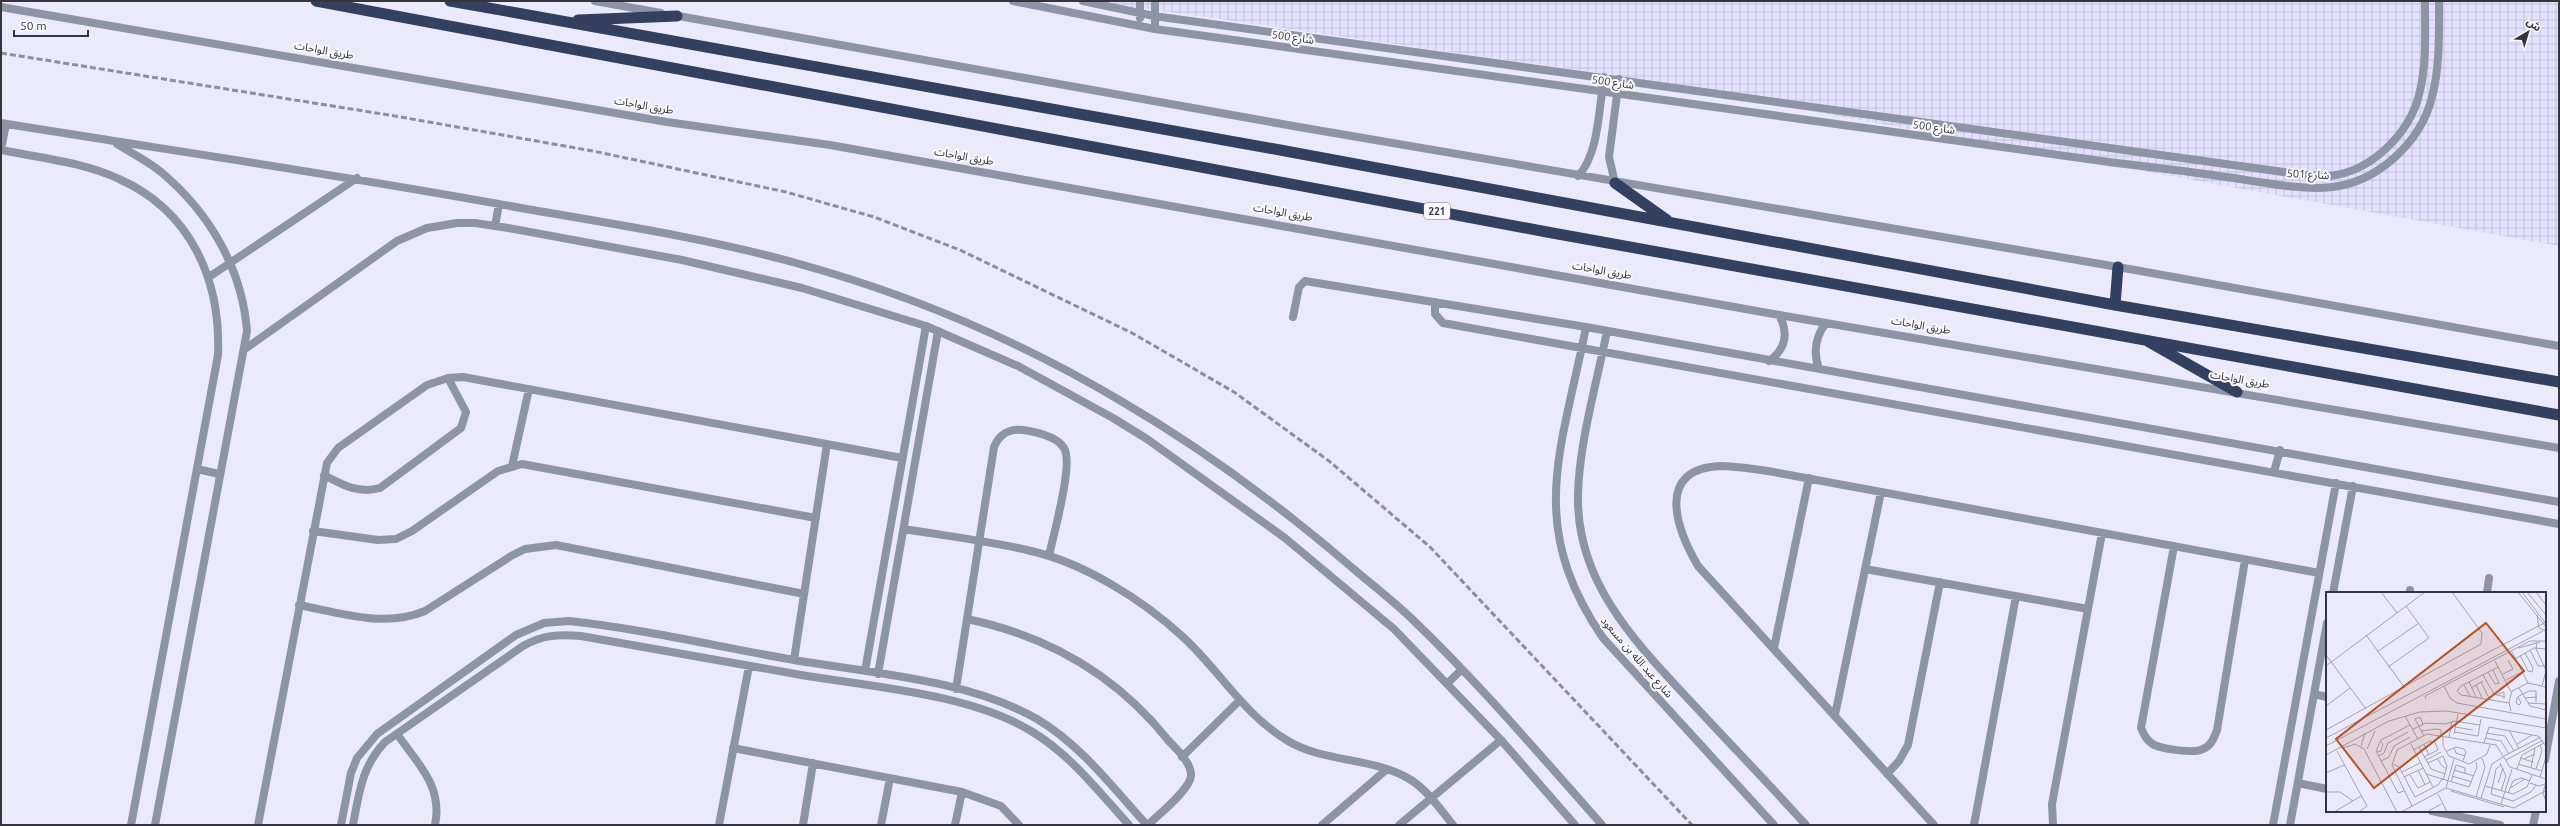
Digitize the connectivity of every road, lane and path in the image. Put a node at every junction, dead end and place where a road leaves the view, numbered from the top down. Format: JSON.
{"nodes":[{"id":1,"x":316,"y":1,"type":"edge"},
{"id":2,"x":450,"y":1,"type":"edge"},
{"id":3,"x":595,"y":1,"type":"edge"},
{"id":4,"x":1013,"y":1,"type":"edge"},
{"id":5,"x":1083,"y":1,"type":"edge"},
{"id":6,"x":1140,"y":1,"type":"edge"},
{"id":7,"x":1155,"y":1,"type":"edge"},
{"id":8,"x":2425,"y":1,"type":"edge"},
{"id":9,"x":2439,"y":1,"type":"edge"},
{"id":10,"x":1,"y":7,"type":"edge"},
{"id":11,"x":1140,"y":14,"type":"junction"},
{"id":12,"x":677,"y":16,"type":"junction"},
{"id":13,"x":1154,"y":16,"type":"junction"},
{"id":14,"x":558,"y":21,"type":"junction"},
{"id":15,"x":1140,"y":26,"type":"junction"},
{"id":16,"x":1155,"y":29,"type":"junction"},
{"id":17,"x":1521,"y":67,"type":"junction"},
{"id":18,"x":1604,"y":77,"type":"junction"},
{"id":19,"x":1619,"y":79,"type":"junction"},
{"id":20,"x":1519,"y":80,"type":"junction"},
{"id":21,"x":1602,"y":91,"type":"junction"},
{"id":22,"x":1617,"y":93,"type":"junction"},
{"id":23,"x":1755,"y":99,"type":"junction"},
{"id":24,"x":1830,"y":109,"type":"junction"},
{"id":25,"x":1754,"y":112,"type":"junction"},
{"id":26,"x":4,"y":123,"type":"edge"},
{"id":27,"x":1829,"y":123,"type":"junction"},
{"id":28,"x":2018,"y":136,"type":"junction"},
{"id":29,"x":114,"y":142,"type":"junction"},
{"id":30,"x":2016,"y":149,"type":"junction"},
{"id":31,"x":1,"y":150,"type":"edge"},
{"id":32,"x":2215,"y":162,"type":"junction"},
{"id":33,"x":2213,"y":175,"type":"junction"},
{"id":34,"x":1578,"y":176,"type":"junction"},
{"id":35,"x":2330,"y":176,"type":"junction"},
{"id":36,"x":357,"y":178,"type":"junction"},
{"id":37,"x":1615,"y":183,"type":"junction"},
{"id":38,"x":2331,"y":188,"type":"junction"},
{"id":39,"x":499,"y":204,"type":"junction"},
{"id":40,"x":1670,"y":222,"type":"junction"},
{"id":41,"x":495,"y":226,"type":"junction"},
{"id":42,"x":231,"y":263,"type":"junction"},
{"id":43,"x":2118,"y":267,"type":"junction"},
{"id":44,"x":209,"y":277,"type":"junction"},
{"id":45,"x":1435,"y":302,"type":"junction"},
{"id":46,"x":2115,"y":305,"type":"junction"},
{"id":47,"x":1779,"y":315,"type":"junction"},
{"id":48,"x":1293,"y":317,"type":"dead end"},
{"id":49,"x":1826,"y":323,"type":"junction"},
{"id":50,"x":926,"y":326,"type":"junction"},
{"id":51,"x":1586,"y":327,"type":"junction"},
{"id":52,"x":938,"y":331,"type":"junction"},
{"id":53,"x":1607,"y":331,"type":"junction"},
{"id":54,"x":2141,"y":338,"type":"junction"},
{"id":55,"x":1582,"y":346,"type":"junction"},
{"id":56,"x":2559,"y":346,"type":"edge"},
{"id":57,"x":245,"y":349,"type":"junction"},
{"id":58,"x":1603,"y":350,"type":"junction"},
{"id":59,"x":1769,"y":361,"type":"junction"},
{"id":60,"x":1819,"y":368,"type":"junction"},
{"id":61,"x":448,"y":378,"type":"junction"},
{"id":62,"x":2559,"y":382,"type":"edge"},
{"id":63,"x":529,"y":389,"type":"junction"},
{"id":64,"x":2237,"y":392,"type":"junction"},
{"id":65,"x":2559,"y":415,"type":"edge"},
{"id":66,"x":827,"y":444,"type":"junction"},
{"id":67,"x":2559,"y":448,"type":"edge"},
{"id":68,"x":2280,"y":450,"type":"junction"},
{"id":69,"x":902,"y":458,"type":"junction"},
{"id":70,"x":512,"y":466,"type":"junction"},
{"id":71,"x":197,"y":470,"type":"junction"},
{"id":72,"x":2274,"y":472,"type":"junction"},
{"id":73,"x":220,"y":474,"type":"junction"},
{"id":74,"x":324,"y":475,"type":"junction"},
{"id":75,"x":1809,"y":478,"type":"junction"},
{"id":76,"x":2336,"y":483,"type":"junction"},
{"id":77,"x":2353,"y":486,"type":"junction"},
{"id":78,"x":1881,"y":492,"type":"junction"},
{"id":79,"x":2559,"y":500,"type":"edge"},
{"id":80,"x":816,"y":518,"type":"junction"},
{"id":81,"x":2559,"y":524,"type":"edge"},
{"id":82,"x":904,"y":529,"type":"junction"},
{"id":83,"x":313,"y":531,"type":"junction"},
{"id":84,"x":2102,"y":533,"type":"junction"},
{"id":85,"x":979,"y":542,"type":"junction"},
{"id":86,"x":2174,"y":546,"type":"junction"},
{"id":87,"x":1049,"y":556,"type":"junction"},
{"id":88,"x":2245,"y":560,"type":"junction"},
{"id":89,"x":1865,"y":569,"type":"junction"},
{"id":90,"x":2319,"y":573,"type":"junction"},
{"id":91,"x":2489,"y":578,"type":"dead end"},
{"id":92,"x":1940,"y":582,"type":"junction"},
{"id":93,"x":2333,"y":592,"type":"edge"},
{"id":94,"x":2487,"y":592,"type":"edge"},
{"id":95,"x":804,"y":594,"type":"junction"},
{"id":96,"x":2016,"y":596,"type":"junction"},
{"id":97,"x":299,"y":605,"type":"junction"},
{"id":98,"x":2088,"y":609,"type":"junction"},
{"id":99,"x":967,"y":618,"type":"junction"},
{"id":100,"x":2326,"y":628,"type":"edge"},
{"id":101,"x":666,"y":637,"type":"junction"},
{"id":102,"x":1774,"y":648,"type":"junction"},
{"id":103,"x":664,"y":650,"type":"junction"},
{"id":104,"x":794,"y":660,"type":"junction"},
{"id":105,"x":474,"y":665,"type":"junction"},
{"id":106,"x":749,"y":666,"type":"junction"},
{"id":107,"x":1462,"y":670,"type":"junction"},
{"id":108,"x":865,"y":671,"type":"junction"},
{"id":109,"x":878,"y":674,"type":"junction"},
{"id":110,"x":481,"y":676,"type":"junction"},
{"id":111,"x":912,"y":680,"type":"junction"},
{"id":112,"x":2559,"y":681,"type":"edge"},
{"id":113,"x":1447,"y":684,"type":"junction"},
{"id":114,"x":956,"y":689,"type":"junction"},
{"id":115,"x":910,"y":693,"type":"junction"},
{"id":116,"x":2314,"y":694,"type":"junction"},
{"id":117,"x":2326,"y":697,"type":"edge"},
{"id":118,"x":1239,"y":701,"type":"junction"},
{"id":119,"x":1835,"y":716,"type":"junction"},
{"id":120,"x":396,"y":734,"type":"junction"},
{"id":121,"x":1501,"y":740,"type":"junction"},
{"id":122,"x":733,"y":748,"type":"junction"},
{"id":123,"x":2546,"y":754,"type":"edge"},
{"id":124,"x":1182,"y":757,"type":"junction"},
{"id":125,"x":813,"y":762,"type":"junction"},
{"id":126,"x":1386,"y":770,"type":"junction"},
{"id":127,"x":1887,"y":774,"type":"junction"},
{"id":128,"x":890,"y":778,"type":"junction"},
{"id":129,"x":2298,"y":783,"type":"junction"},
{"id":130,"x":2326,"y":789,"type":"edge"},
{"id":131,"x":962,"y":792,"type":"junction"},
{"id":132,"x":1431,"y":799,"type":"junction"},
{"id":133,"x":2437,"y":812,"type":"edge"},
{"id":134,"x":2536,"y":812,"type":"edge"},
{"id":135,"x":343,"y":816,"type":"junction"},
{"id":136,"x":354,"y":822,"type":"edge"},
{"id":137,"x":131,"y":825,"type":"edge"},
{"id":138,"x":155,"y":825,"type":"edge"},
{"id":139,"x":258,"y":825,"type":"edge"},
{"id":140,"x":341,"y":825,"type":"edge"},
{"id":141,"x":435,"y":825,"type":"edge"},
{"id":142,"x":719,"y":825,"type":"edge"},
{"id":143,"x":803,"y":825,"type":"edge"},
{"id":144,"x":881,"y":825,"type":"edge"},
{"id":145,"x":955,"y":825,"type":"edge"},
{"id":146,"x":1020,"y":825,"type":"edge"},
{"id":147,"x":1129,"y":825,"type":"edge"},
{"id":148,"x":1147,"y":825,"type":"edge"},
{"id":149,"x":1322,"y":825,"type":"edge"},
{"id":150,"x":1399,"y":825,"type":"edge"},
{"id":151,"x":1453,"y":825,"type":"edge"},
{"id":152,"x":1575,"y":825,"type":"edge"},
{"id":153,"x":1602,"y":825,"type":"edge"},
{"id":154,"x":1774,"y":825,"type":"edge"},
{"id":155,"x":1806,"y":825,"type":"edge"},
{"id":156,"x":1934,"y":825,"type":"edge"},
{"id":157,"x":1974,"y":825,"type":"edge"},
{"id":158,"x":2052,"y":825,"type":"edge"},
{"id":159,"x":2274,"y":825,"type":"edge"},
{"id":160,"x":2290,"y":825,"type":"edge"},
{"id":161,"x":2500,"y":825,"type":"edge"},
{"id":162,"x":2534,"y":825,"type":"edge"}],
"edges":[{"from":1,"to":54,"type":"highway","name":"طريق الواحات","number":"221"},
{"from":2,"to":14,"type":"highway"},
{"from":3,"to":12,"type":"street"},
{"from":4,"to":15,"type":"street","name":"شارع 500"},
{"from":5,"to":11,"type":"street","name":"شارع 500"},
{"from":6,"to":11,"type":"street"},
{"from":7,"to":13,"type":"street"},
{"from":8,"to":35,"type":"street","name":"شارع 501"},
{"from":9,"to":38,"type":"street","name":"شارع 501"},
{"from":10,"to":47,"type":"street","name":"طريق الواحات"},
{"from":11,"to":13,"type":"street","name":"شارع 500"},
{"from":11,"to":15,"type":"street"},
{"from":12,"to":14,"type":"highway"},
{"from":12,"to":34,"type":"street"},
{"from":13,"to":16,"type":"street"},
{"from":13,"to":17,"type":"street","name":"شارع 500"},
{"from":14,"to":40,"type":"highway"},
{"from":15,"to":16,"type":"street","name":"شارع 500"},
{"from":16,"to":20,"type":"street","name":"شارع 500"},
{"from":17,"to":18,"type":"street","name":"شارع 500"},
{"from":17,"to":20,"type":"street"},
{"from":18,"to":19,"type":"street","name":"شارع 500"},
{"from":18,"to":21,"type":"street"},
{"from":19,"to":22,"type":"street"},
{"from":19,"to":23,"type":"street","name":"شارع 500"},
{"from":20,"to":21,"type":"street","name":"شارع 500"},
{"from":21,"to":22,"type":"street","name":"شارع 500"},
{"from":21,"to":34,"type":"street"},
{"from":22,"to":25,"type":"street","name":"شارع 500"},
{"from":22,"to":37,"type":"street"},
{"from":23,"to":24,"type":"street","name":"شارع 500"},
{"from":23,"to":25,"type":"street"},
{"from":24,"to":27,"type":"street"},
{"from":24,"to":28,"type":"street","name":"شارع 500"},
{"from":25,"to":27,"type":"street","name":"شارع 500"},
{"from":26,"to":29,"type":"street"},
{"from":26,"to":31,"type":"street"},
{"from":27,"to":30,"type":"street","name":"شارع 500"},
{"from":28,"to":30,"type":"street"},
{"from":28,"to":32,"type":"street","name":"شارع 500"},
{"from":29,"to":36,"type":"street"},
{"from":29,"to":42,"type":"street"},
{"from":30,"to":33,"type":"street","name":"شارع 500"},
{"from":31,"to":44,"type":"street"},
{"from":32,"to":33,"type":"street"},
{"from":32,"to":35,"type":"street","name":"شارع 501"},
{"from":33,"to":38,"type":"street","name":"شارع 501"},
{"from":34,"to":37,"type":"street"},
{"from":35,"to":38,"type":"street"},
{"from":36,"to":39,"type":"street"},
{"from":36,"to":42,"type":"street"},
{"from":37,"to":40,"type":"highway"},
{"from":37,"to":43,"type":"street"},
{"from":39,"to":41,"type":"street"},
{"from":39,"to":107,"type":"street"},
{"from":40,"to":46,"type":"highway"},
{"from":41,"to":50,"type":"street"},
{"from":41,"to":57,"type":"street"},
{"from":42,"to":44,"type":"street"},
{"from":42,"to":57,"type":"street"},
{"from":43,"to":46,"type":"highway"},
{"from":43,"to":56,"type":"street"},
{"from":44,"to":71,"type":"street"},
{"from":45,"to":48,"type":"street"},
{"from":45,"to":51,"type":"street"},
{"from":45,"to":55,"type":"street"},
{"from":46,"to":62,"type":"highway"},
{"from":47,"to":49,"type":"street","name":"طريق الواحات"},
{"from":47,"to":59,"type":"street"},
{"from":49,"to":60,"type":"street"},
{"from":49,"to":64,"type":"street","name":"طريق الواحات"},
{"from":50,"to":52,"type":"street"},
{"from":50,"to":69,"type":"street"},
{"from":51,"to":53,"type":"street"},
{"from":51,"to":55,"type":"street","name":"شارع عبد الله بن مسعود"},
{"from":52,"to":82,"type":"street"},
{"from":52,"to":113,"type":"street"},
{"from":53,"to":58,"type":"street","name":"شارع عبد الله بن مسعود"},
{"from":53,"to":59,"type":"street"},
{"from":54,"to":64,"type":"highway"},
{"from":54,"to":65,"type":"highway","name":"طريق الواحات","number":"221"},
{"from":55,"to":58,"type":"street"},
{"from":55,"to":154,"type":"street","name":"شارع عبد الله بن مسعود"},
{"from":57,"to":73,"type":"street"},
{"from":58,"to":72,"type":"street"},
{"from":58,"to":155,"type":"street","name":"شارع عبد الله بن مسعود"},
{"from":59,"to":60,"type":"street"},
{"from":60,"to":68,"type":"street"},
{"from":61,"to":63,"type":"street"},
{"from":61,"to":74,"type":"street"},
{"from":61,"to":74,"type":"street"},
{"from":63,"to":66,"type":"street"},
{"from":63,"to":70,"type":"street"},
{"from":64,"to":67,"type":"street","name":"طريق الواحات"},
{"from":66,"to":69,"type":"street"},
{"from":66,"to":80,"type":"street"},
{"from":68,"to":72,"type":"street"},
{"from":68,"to":79,"type":"street"},
{"from":69,"to":108,"type":"street"},
{"from":70,"to":80,"type":"street"},
{"from":70,"to":83,"type":"street"},
{"from":71,"to":73,"type":"street"},
{"from":71,"to":137,"type":"street"},
{"from":72,"to":76,"type":"street"},
{"from":73,"to":138,"type":"street"},
{"from":74,"to":83,"type":"street"},
{"from":75,"to":78,"type":"street"},
{"from":75,"to":102,"type":"street"},
{"from":75,"to":102,"type":"street"},
{"from":76,"to":77,"type":"street"},
{"from":76,"to":90,"type":"street"},
{"from":77,"to":81,"type":"street"},
{"from":77,"to":93,"type":"street"},
{"from":78,"to":84,"type":"street"},
{"from":78,"to":89,"type":"street"},
{"from":80,"to":95,"type":"street"},
{"from":82,"to":85,"type":"street"},
{"from":82,"to":109,"type":"street"},
{"from":83,"to":97,"type":"street"},
{"from":84,"to":86,"type":"street"},
{"from":84,"to":98,"type":"street"},
{"from":85,"to":87,"type":"street"},
{"from":85,"to":87,"type":"street"},
{"from":85,"to":99,"type":"street"},
{"from":86,"to":88,"type":"street"},
{"from":86,"to":88,"type":"street"},
{"from":87,"to":118,"type":"street"},
{"from":88,"to":90,"type":"street"},
{"from":89,"to":92,"type":"street"},
{"from":89,"to":119,"type":"street"},
{"from":90,"to":159,"type":"street"},
{"from":91,"to":94,"type":"street"},
{"from":92,"to":96,"type":"street"},
{"from":92,"to":127,"type":"street"},
{"from":95,"to":97,"type":"street"},
{"from":95,"to":104,"type":"street"},
{"from":96,"to":98,"type":"street"},
{"from":96,"to":157,"type":"street"},
{"from":97,"to":139,"type":"street"},
{"from":98,"to":158,"type":"street"},
{"from":99,"to":114,"type":"street"},
{"from":99,"to":124,"type":"street"},
{"from":100,"to":116,"type":"street"},
{"from":101,"to":103,"type":"street"},
{"from":101,"to":104,"type":"street"},
{"from":101,"to":105,"type":"street"},
{"from":102,"to":119,"type":"street"},
{"from":103,"to":106,"type":"street"},
{"from":103,"to":110,"type":"street"},
{"from":104,"to":108,"type":"street"},
{"from":105,"to":110,"type":"street"},
{"from":105,"to":135,"type":"street"},
{"from":106,"to":115,"type":"street"},
{"from":106,"to":122,"type":"street"},
{"from":107,"to":113,"type":"street"},
{"from":107,"to":153,"type":"street"},
{"from":108,"to":109,"type":"street"},
{"from":109,"to":111,"type":"street"},
{"from":110,"to":120,"type":"street"},
{"from":111,"to":114,"type":"street"},
{"from":111,"to":115,"type":"street"},
{"from":112,"to":123,"type":"street"},
{"from":113,"to":121,"type":"street"},
{"from":114,"to":148,"type":"street"},
{"from":115,"to":147,"type":"street"},
{"from":116,"to":117,"type":"street"},
{"from":116,"to":129,"type":"street"},
{"from":118,"to":124,"type":"street"},
{"from":118,"to":126,"type":"street"},
{"from":119,"to":127,"type":"street"},
{"from":120,"to":136,"type":"street"},
{"from":120,"to":141,"type":"street"},
{"from":121,"to":132,"type":"street"},
{"from":121,"to":152,"type":"street"},
{"from":122,"to":125,"type":"street"},
{"from":122,"to":142,"type":"street"},
{"from":124,"to":148,"type":"street"},
{"from":125,"to":128,"type":"street"},
{"from":125,"to":143,"type":"street"},
{"from":126,"to":132,"type":"street"},
{"from":126,"to":149,"type":"street"},
{"from":127,"to":156,"type":"street"},
{"from":128,"to":131,"type":"street"},
{"from":128,"to":144,"type":"street"},
{"from":129,"to":130,"type":"street"},
{"from":129,"to":160,"type":"street"},
{"from":131,"to":145,"type":"street"},
{"from":131,"to":146,"type":"street"},
{"from":132,"to":150,"type":"street"},
{"from":132,"to":151,"type":"street"},
{"from":133,"to":161,"type":"street"},
{"from":134,"to":162,"type":"street"},
{"from":135,"to":136,"type":"street"},
{"from":135,"to":140,"type":"street"}]}
